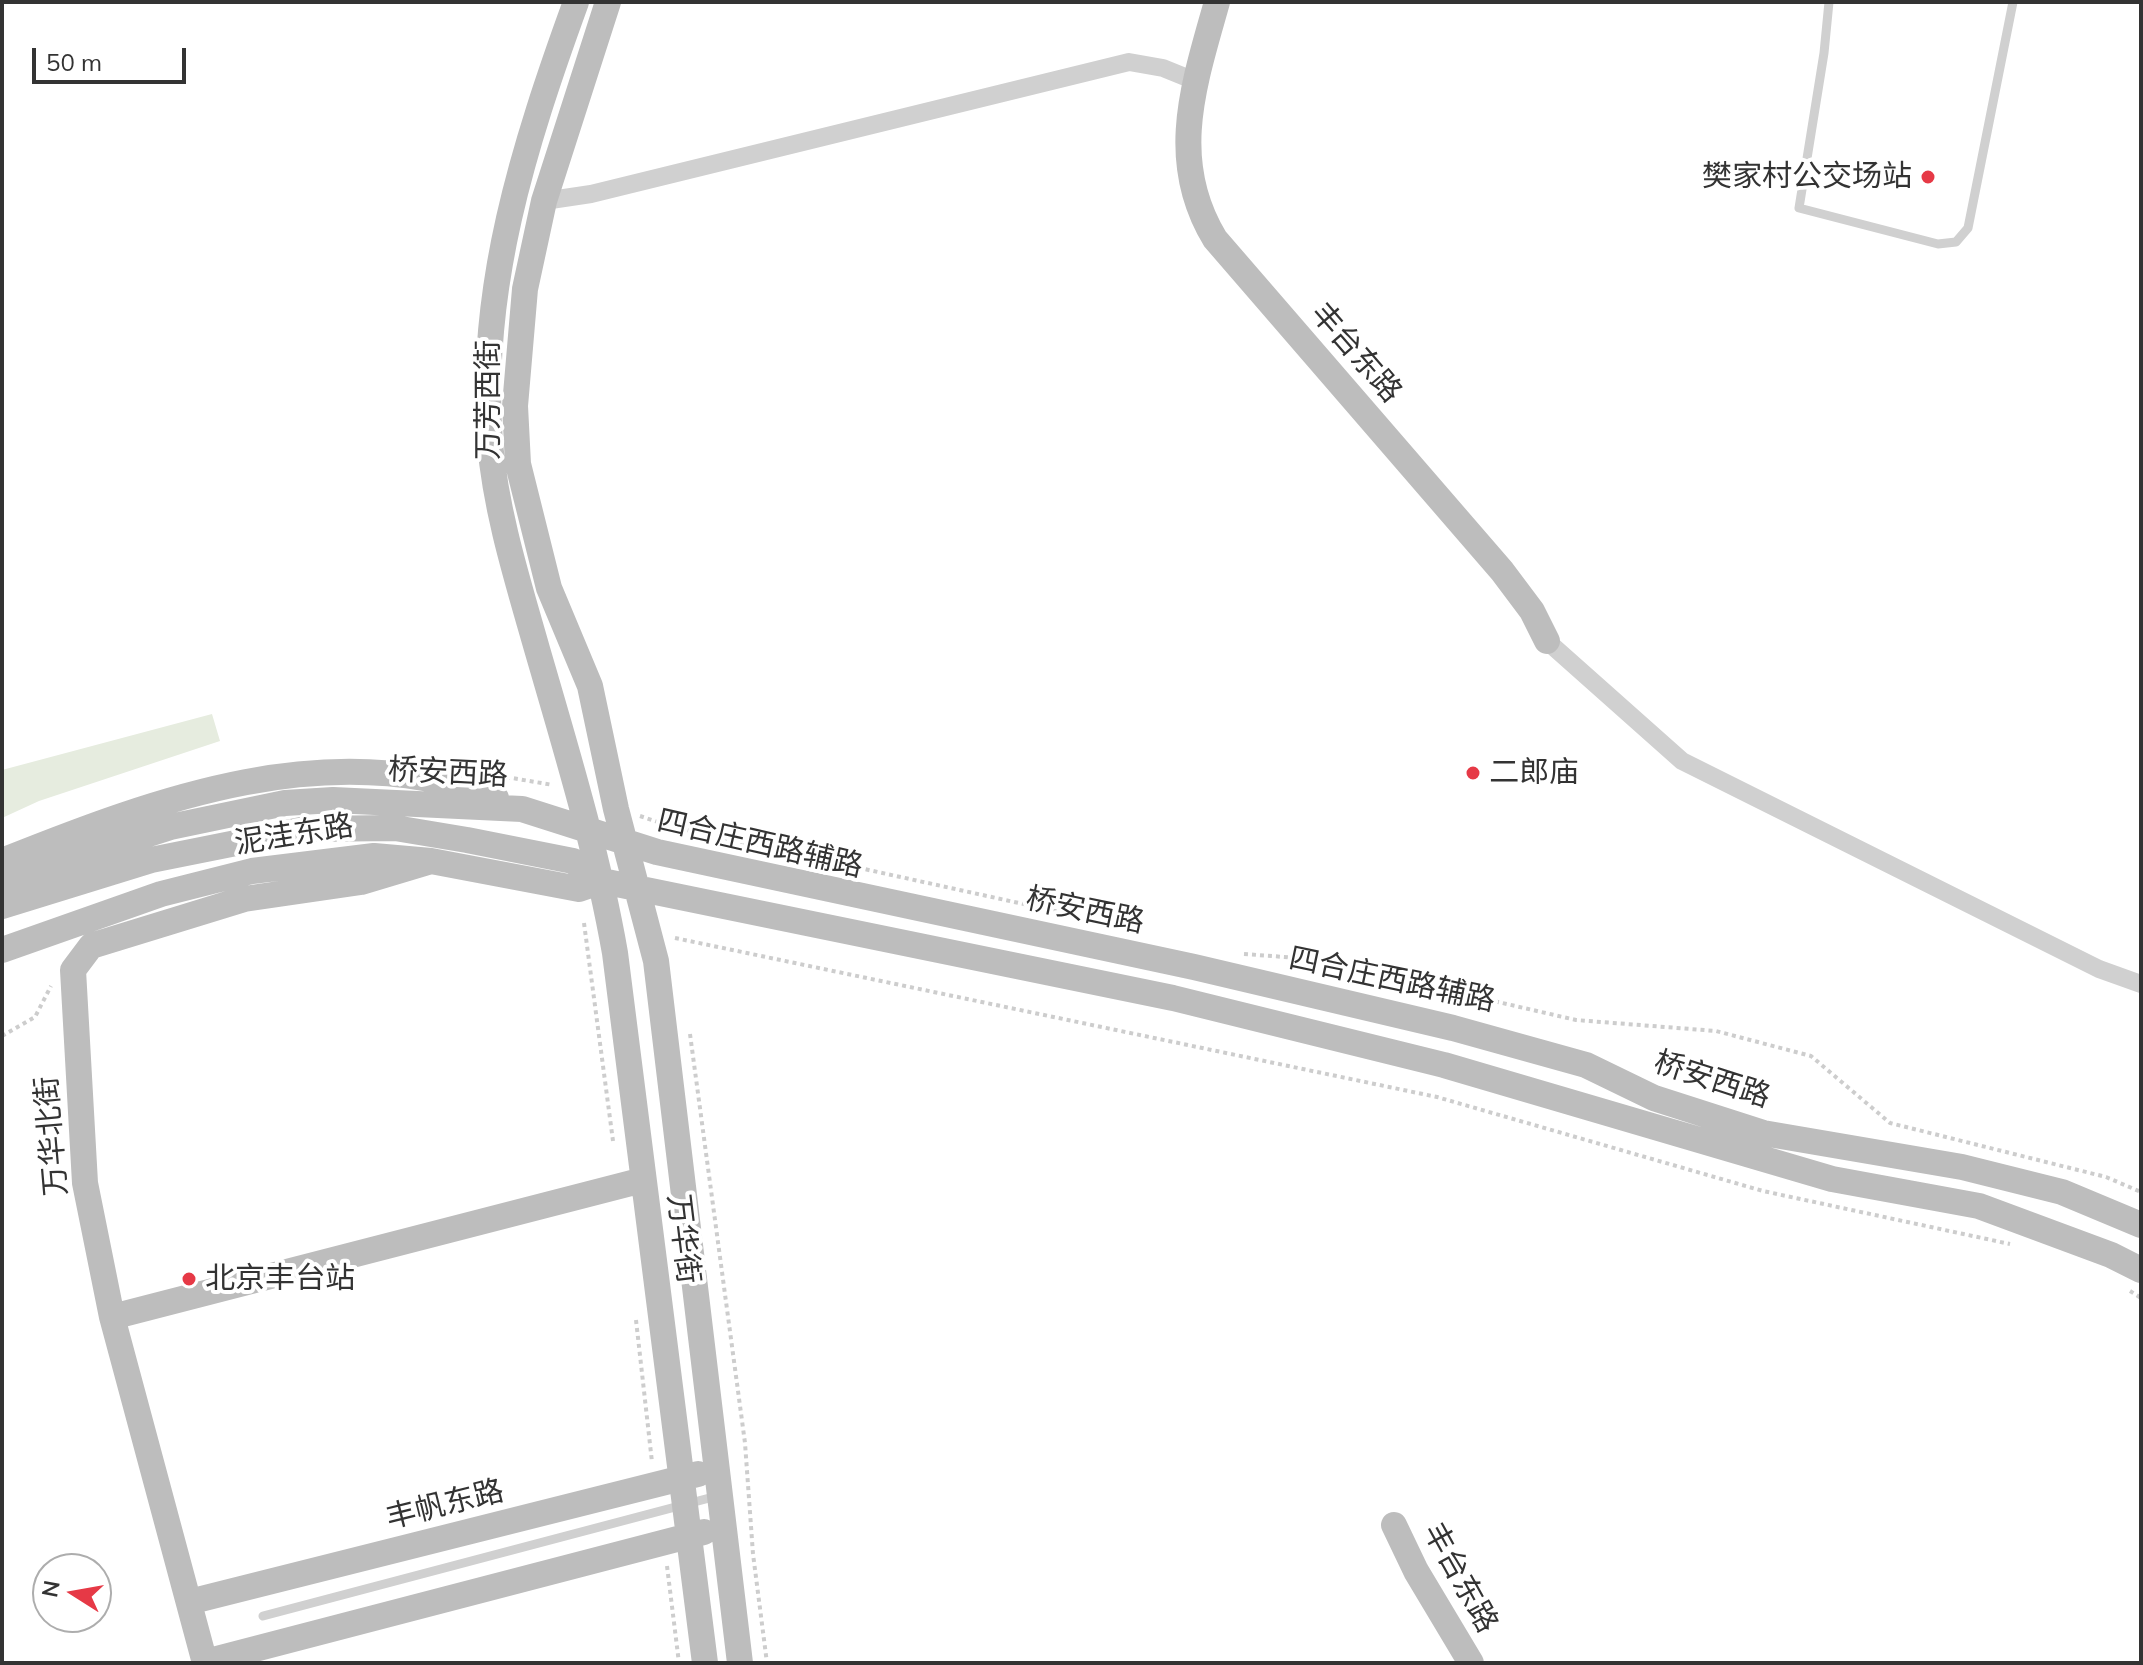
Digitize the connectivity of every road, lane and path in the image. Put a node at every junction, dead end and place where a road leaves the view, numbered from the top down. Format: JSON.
{"nodes":[{"id":1,"x":576,"y":2,"type":"edge"},
{"id":2,"x":608,"y":2,"type":"edge"},
{"id":3,"x":1217,"y":2,"type":"edge"},
{"id":4,"x":1829,"y":2,"type":"edge"},
{"id":5,"x":2013,"y":2,"type":"edge"},
{"id":6,"x":1195,"y":81,"type":"junction"},
{"id":7,"x":544,"y":201,"type":"junction"},
{"id":8,"x":1547,"y":641,"type":"joint"},
{"id":9,"x":522,"y":809,"type":"junction"},
{"id":10,"x":616,"y":809,"type":"junction"},
{"id":11,"x":586,"y":826,"type":"junction"},
{"id":12,"x":627,"y":842,"type":"junction"},
{"id":13,"x":2,"y":861,"type":"edge"},
{"id":14,"x":431,"y":861,"type":"junction"},
{"id":15,"x":64,"y":873,"type":"junction"},
{"id":16,"x":2,"y":881,"type":"edge"},
{"id":17,"x":602,"y":881,"type":"junction"},
{"id":18,"x":638,"y":887,"type":"junction"},
{"id":19,"x":2,"y":906,"type":"edge"},
{"id":20,"x":1120,"y":925,"type":"dead end"},
{"id":21,"x":666,"y":926,"type":"dead end"},
{"id":22,"x":2,"y":950,"type":"edge"},
{"id":23,"x":1229,"y":950,"type":"dead end"},
{"id":24,"x":73,"y":970,"type":"junction"},
{"id":25,"x":2141,"y":984,"type":"edge"},
{"id":26,"x":2,"y":1036,"type":"edge"},
{"id":27,"x":643,"y":1180,"type":"junction"},
{"id":28,"x":2141,"y":1192,"type":"edge"},
{"id":29,"x":2141,"y":1225,"type":"edge"},
{"id":30,"x":2023,"y":1247,"type":"dead end"},
{"id":31,"x":2141,"y":1270,"type":"edge"},
{"id":32,"x":2118,"y":1284,"type":"dead end"},
{"id":33,"x":2141,"y":1298,"type":"edge"},
{"id":34,"x":112,"y":1317,"type":"junction"},
{"id":35,"x":718,"y":1482,"type":"junction"},
{"id":36,"x":682,"y":1491,"type":"junction"},
{"id":37,"x":1394,"y":1525,"type":"dead end"},
{"id":38,"x":723,"y":1527,"type":"junction"},
{"id":39,"x":687,"y":1536,"type":"junction"},
{"id":40,"x":189,"y":1602,"type":"junction"},
{"id":41,"x":263,"y":1616,"type":"dead end"},
{"id":42,"x":205,"y":1663,"type":"edge"},
{"id":43,"x":705,"y":1663,"type":"edge"},
{"id":44,"x":740,"y":1663,"type":"edge"},
{"id":45,"x":1471,"y":1663,"type":"edge"}],
"edges":[{"from":1,"to":11,"type":"main road","name":"万芳西街"},
{"from":2,"to":7,"type":"main road","name":"万芳西街"},
{"from":3,"to":6,"type":"main road","name":"丰台东路"},
{"from":4,"to":5,"type":"lane"},
{"from":6,"to":7,"type":"street"},
{"from":6,"to":8,"type":"main road","name":"丰台东路"},
{"from":7,"to":10,"type":"main road","name":"万芳西街"},
{"from":8,"to":25,"type":"street"},
{"from":9,"to":11,"type":"main road","name":"桥安西路"},
{"from":9,"to":13,"type":"main road","name":"泥洼东路"},
{"from":9,"to":15,"type":"main road","name":"桥安西路"},
{"from":10,"to":12,"type":"main road","name":"万芳西街"},
{"from":10,"to":20,"type":"path","name":"四合庄西路辅路"},
{"from":11,"to":12,"type":"main road","name":"桥安西路"},
{"from":11,"to":17,"type":"main road","name":"万华街"},
{"from":12,"to":18,"type":"main road","name":"万华街"},
{"from":12,"to":29,"type":"main road","name":"桥安西路"},
{"from":14,"to":17,"type":"main road","name":"泥洼东路"},
{"from":14,"to":22,"type":"main road","name":"泥洼东路"},
{"from":14,"to":24,"type":"main road"},
{"from":15,"to":16,"type":"main road","name":"桥安西路"},
{"from":15,"to":17,"type":"main road","name":"桥安西路"},
{"from":15,"to":19,"type":"main road"},
{"from":17,"to":18,"type":"main road","name":"桥安西路"},
{"from":17,"to":27,"type":"main road","name":"万华街"},
{"from":18,"to":31,"type":"main road","name":"桥安西路"},
{"from":18,"to":35,"type":"main road","name":"万华街"},
{"from":21,"to":30,"type":"path"},
{"from":23,"to":28,"type":"path","name":"四合庄西路辅路"},
{"from":24,"to":26,"type":"path"},
{"from":24,"to":34,"type":"main road","name":"万华北街"},
{"from":27,"to":34,"type":"main road"},
{"from":27,"to":36,"type":"main road","name":"万华街"},
{"from":32,"to":33,"type":"path"},
{"from":34,"to":40,"type":"main road","name":"万华北街"},
{"from":35,"to":36,"type":"main road","name":"丰帆东路"},
{"from":35,"to":38,"type":"main road","name":"万华街"},
{"from":36,"to":39,"type":"main road","name":"万华街"},
{"from":36,"to":40,"type":"main road","name":"丰帆东路"},
{"from":36,"to":41,"type":"lane"},
{"from":37,"to":45,"type":"main road","name":"丰台东路"},
{"from":38,"to":39,"type":"main road"},
{"from":38,"to":44,"type":"main road","name":"万华街"},
{"from":39,"to":42,"type":"main road"},
{"from":39,"to":43,"type":"main road","name":"万华街"},
{"from":40,"to":42,"type":"main road","name":"万华北街"}]}
